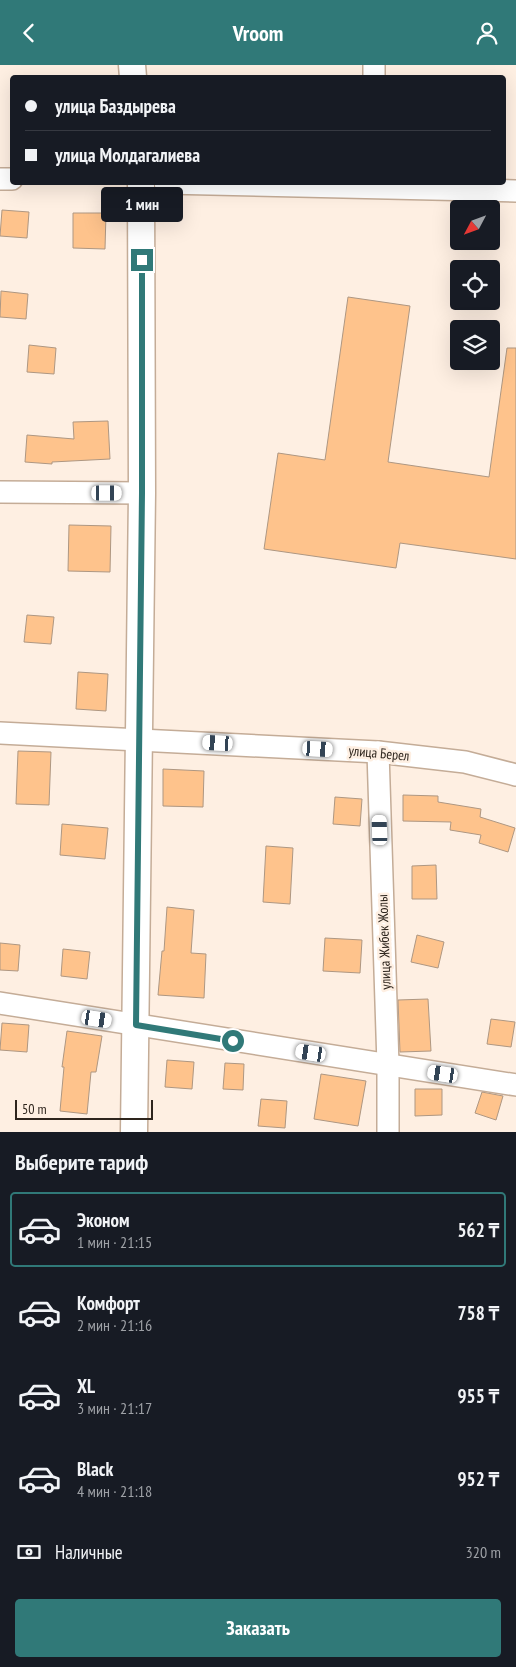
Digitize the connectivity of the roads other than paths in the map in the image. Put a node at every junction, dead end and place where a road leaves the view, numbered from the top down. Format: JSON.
{"nodes":[{"id":1,"x":141,"y":185,"type":"edge"},
{"id":2,"x":374,"y":185,"type":"edge"},
{"id":3,"x":516,"y":191,"type":"edge"},
{"id":4,"x":0,"y":492,"type":"edge"},
{"id":5,"x":142,"y":493,"type":"junction"},
{"id":6,"x":0,"y":733,"type":"edge"},
{"id":7,"x":139,"y":739,"type":"junction"},
{"id":8,"x":378,"y":752,"type":"junction"},
{"id":9,"x":516,"y":775,"type":"edge"},
{"id":10,"x":0,"y":1003,"type":"edge"},
{"id":11,"x":136,"y":1025,"type":"junction"},
{"id":12,"x":388,"y":1065,"type":"junction"},
{"id":13,"x":516,"y":1085,"type":"edge"},
{"id":14,"x":134,"y":1132,"type":"edge"},
{"id":15,"x":388,"y":1132,"type":"edge"}],
"edges":[{"from":1,"to":5,"type":"street"},
{"from":2,"to":3,"type":"street"},
{"from":4,"to":5,"type":"street"},
{"from":5,"to":7,"type":"street"},
{"from":6,"to":7,"type":"street","name":"улица Берел"},
{"from":7,"to":8,"type":"street","name":"улица Берел"},
{"from":7,"to":11,"type":"street"},
{"from":8,"to":9,"type":"street","name":"улица Берел"},
{"from":8,"to":12,"type":"street","name":"улица Жибек Жолы"},
{"from":10,"to":11,"type":"street"},
{"from":11,"to":12,"type":"street"},
{"from":11,"to":14,"type":"street"},
{"from":12,"to":13,"type":"street"},
{"from":12,"to":15,"type":"street","name":"улица Жибек Жолы"}]}
